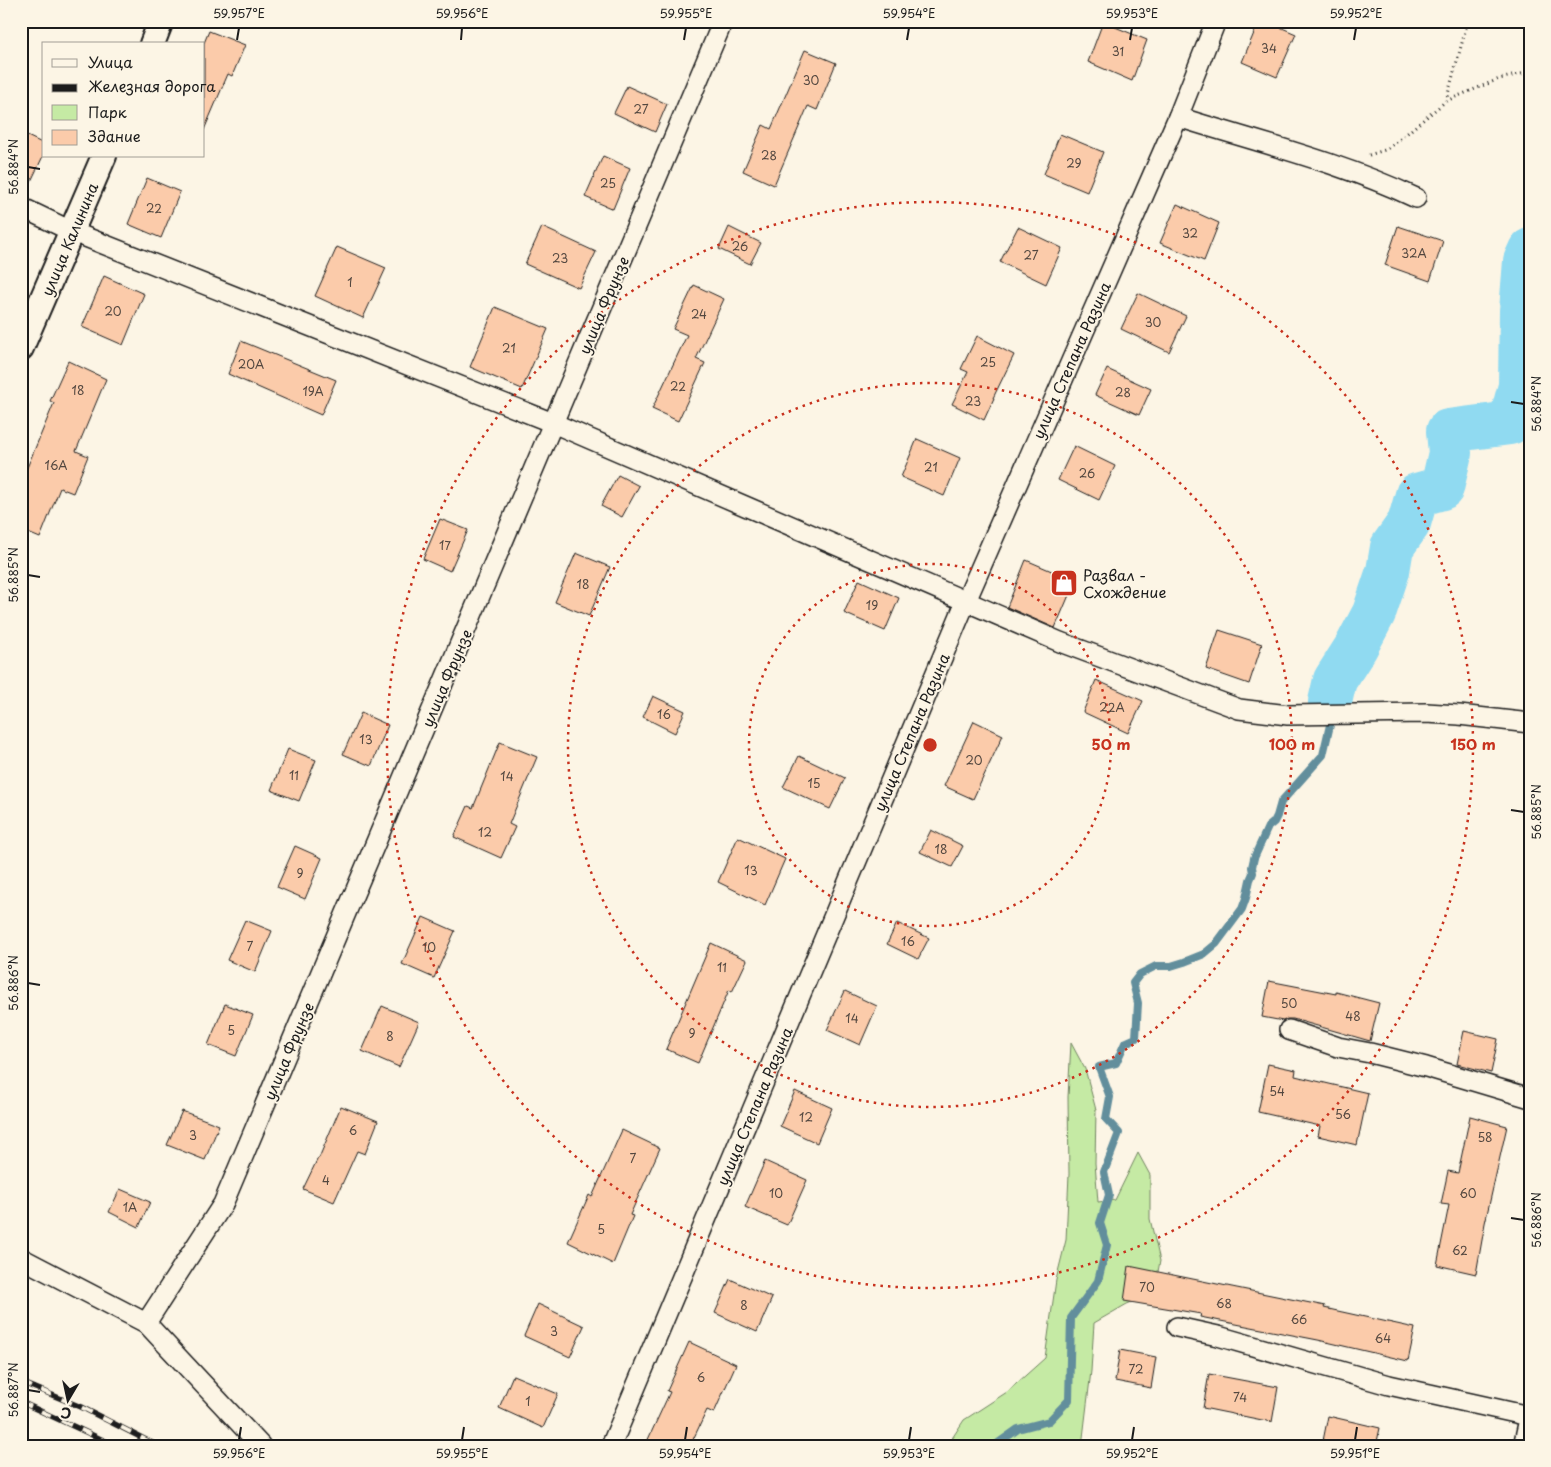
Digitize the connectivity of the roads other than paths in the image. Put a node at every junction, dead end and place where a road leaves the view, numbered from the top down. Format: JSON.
{"nodes":[{"id":1,"x":161,"y":21,"type":"edge"},
{"id":2,"x":723,"y":21,"type":"edge"},
{"id":3,"x":1216,"y":21,"type":"edge"},
{"id":4,"x":153,"y":42,"type":"edge"},
{"id":5,"x":1178,"y":117,"type":"junction"},
{"id":6,"x":103,"y":158,"type":"edge"},
{"id":7,"x":1416,"y":198,"type":"dead end"},
{"id":8,"x":21,"y":206,"type":"edge"},
{"id":9,"x":73,"y":232,"type":"junction"},
{"id":10,"x":21,"y":348,"type":"edge"},
{"id":11,"x":553,"y":424,"type":"junction"},
{"id":12,"x":966,"y":601,"type":"junction"},
{"id":13,"x":1530,"y":723,"type":"edge"},
{"id":14,"x":1289,"y":1030,"type":"dead end"},
{"id":15,"x":1530,"y":1098,"type":"edge"},
{"id":16,"x":21,"y":1258,"type":"edge"},
{"id":17,"x":146,"y":1323,"type":"junction"},
{"id":18,"x":1177,"y":1327,"type":"dead end"},
{"id":19,"x":1530,"y":1415,"type":"edge"},
{"id":20,"x":261,"y":1446,"type":"edge"},
{"id":21,"x":611,"y":1446,"type":"edge"},
{"id":22,"x":1524,"y":1446,"type":"edge"}],
"edges":[{"from":1,"to":4,"type":"street"},
{"from":2,"to":11,"type":"street","name":"улица Фрунзе"},
{"from":3,"to":5,"type":"street","name":"улица Степана Разина"},
{"from":5,"to":7,"type":"street"},
{"from":5,"to":12,"type":"street","name":"улица Степана Разина"},
{"from":6,"to":9,"type":"street","name":"улица Калинина"},
{"from":8,"to":9,"type":"street"},
{"from":9,"to":10,"type":"street","name":"улица Калинина"},
{"from":9,"to":11,"type":"street"},
{"from":11,"to":12,"type":"street"},
{"from":11,"to":17,"type":"street","name":"улица Фрунзе"},
{"from":12,"to":13,"type":"street"},
{"from":12,"to":21,"type":"street","name":"улица Степана Разина"},
{"from":14,"to":15,"type":"street"},
{"from":16,"to":17,"type":"street"},
{"from":17,"to":20,"type":"street"},
{"from":18,"to":19,"type":"street"},
{"from":19,"to":22,"type":"street"}]}
